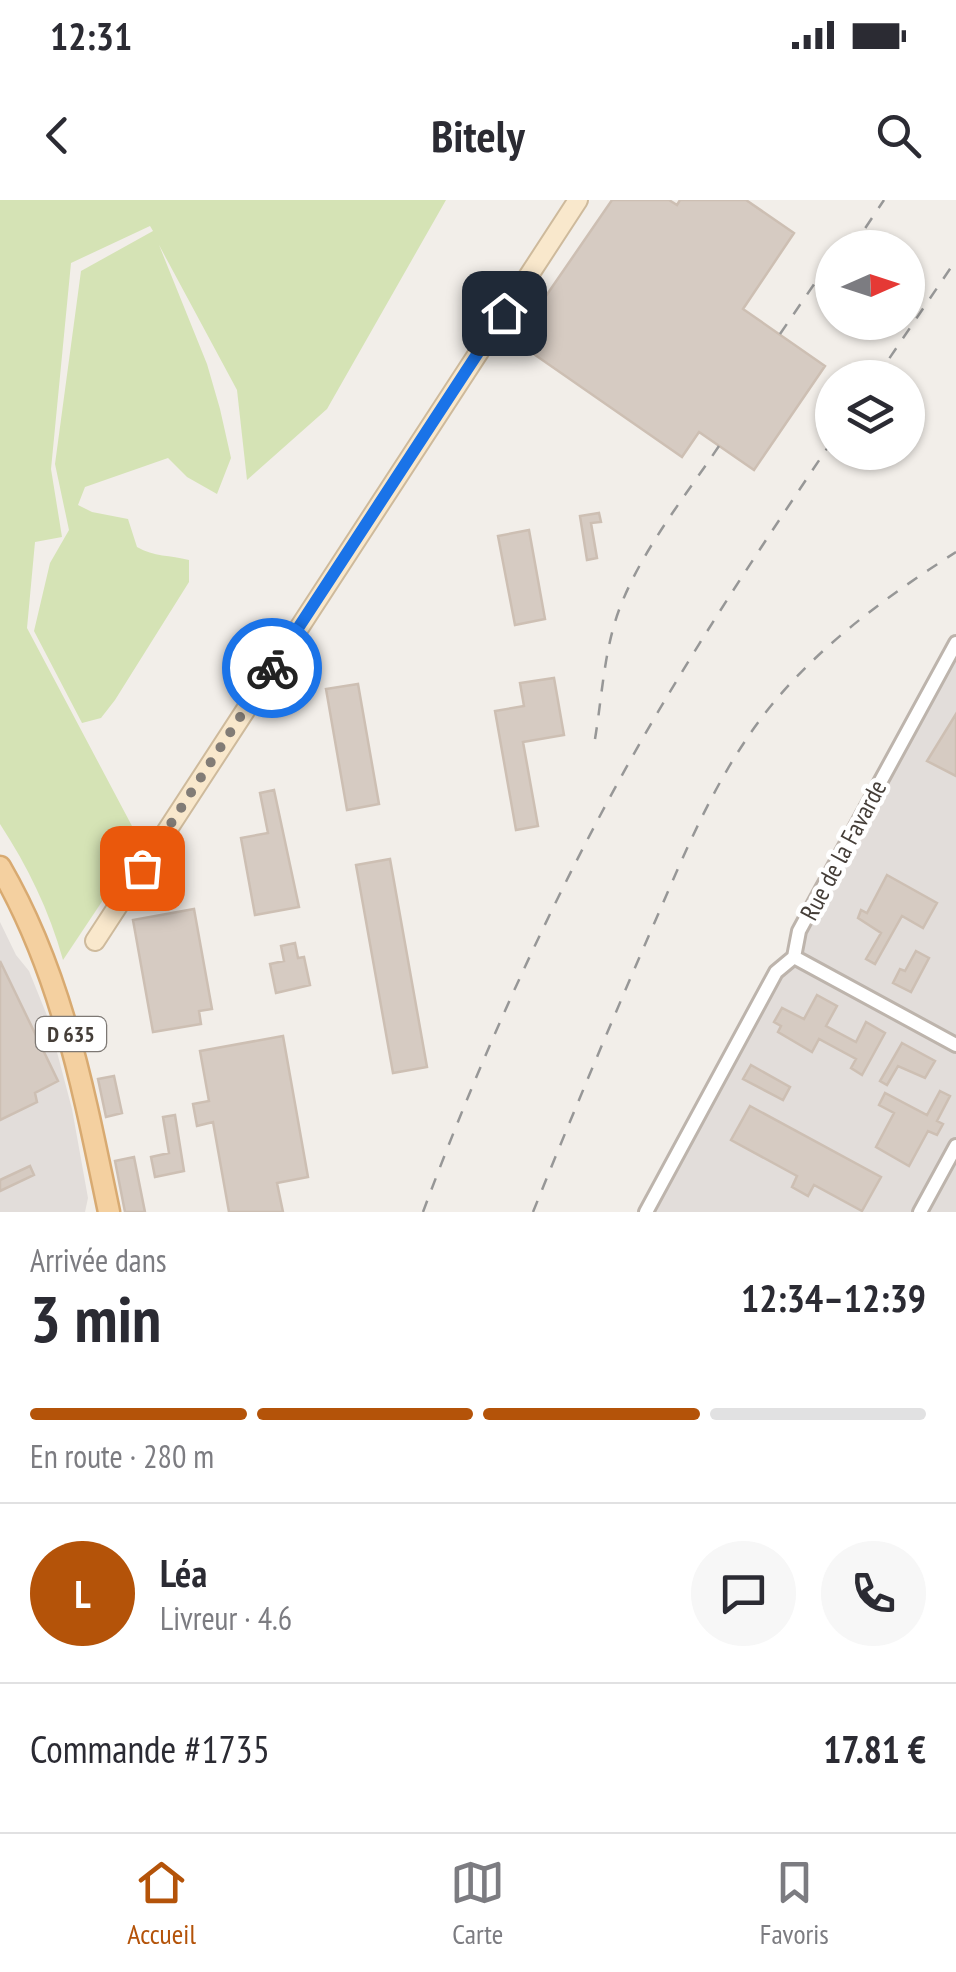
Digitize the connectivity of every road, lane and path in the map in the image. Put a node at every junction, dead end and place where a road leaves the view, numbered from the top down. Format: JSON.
{"nodes":[{"id":1,"x":578,"y":200,"type":"edge"},
{"id":2,"x":956,"y":643,"type":"edge"},
{"id":3,"x":0,"y":866,"type":"edge"},
{"id":4,"x":96,"y":941,"type":"dead end"},
{"id":5,"x":794,"y":958,"type":"junction"},
{"id":6,"x":956,"y":1045,"type":"edge"},
{"id":7,"x":956,"y":1146,"type":"edge"},
{"id":8,"x":110,"y":1212,"type":"edge"},
{"id":9,"x":646,"y":1212,"type":"edge"},
{"id":10,"x":920,"y":1212,"type":"edge"}],
"edges":[{"from":1,"to":4,"type":"street"},
{"from":2,"to":5,"type":"street","name":"Rue de la Favarde"},
{"from":3,"to":8,"type":"main road","number":"D 635"},
{"from":5,"to":6,"type":"street"},
{"from":5,"to":9,"type":"street","name":"Rue de la Favarde"},
{"from":7,"to":10,"type":"street"}]}
